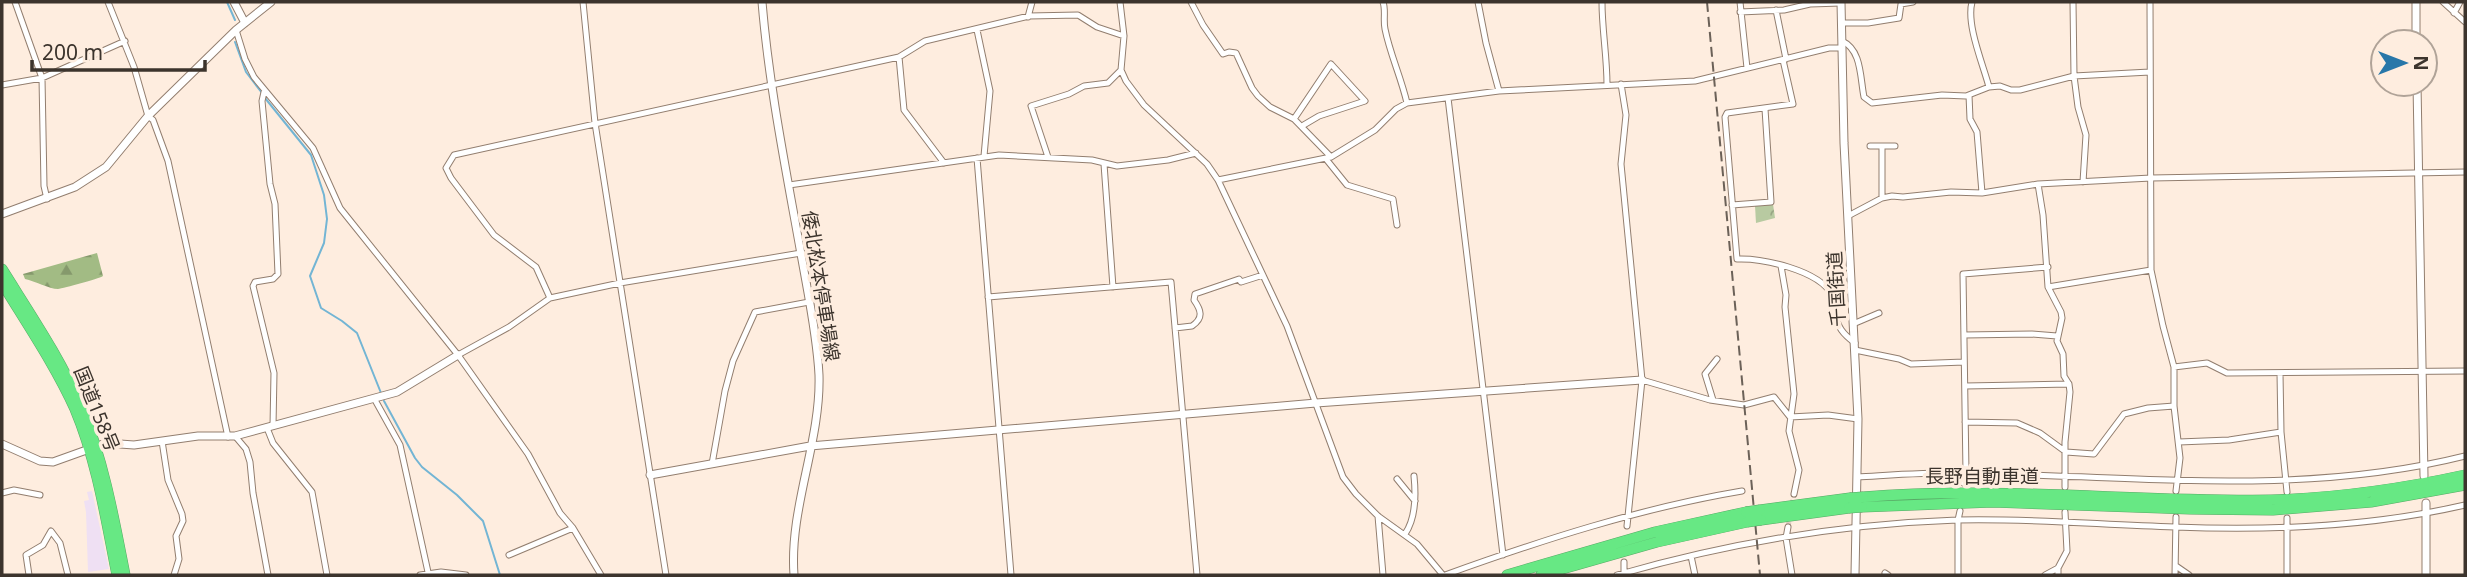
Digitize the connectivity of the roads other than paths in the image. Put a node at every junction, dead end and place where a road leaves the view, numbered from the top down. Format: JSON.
{"nodes":[{"id":1,"x":15,"y":2,"type":"edge"},
{"id":2,"x":108,"y":2,"type":"edge"},
{"id":3,"x":234,"y":2,"type":"edge"},
{"id":4,"x":271,"y":2,"type":"edge"},
{"id":5,"x":583,"y":2,"type":"edge"},
{"id":6,"x":762,"y":2,"type":"edge"},
{"id":7,"x":1032,"y":2,"type":"edge"},
{"id":8,"x":1119,"y":2,"type":"edge"},
{"id":9,"x":1191,"y":2,"type":"edge"},
{"id":10,"x":1383,"y":2,"type":"edge"},
{"id":11,"x":1478,"y":2,"type":"edge"},
{"id":12,"x":1602,"y":2,"type":"edge"},
{"id":13,"x":1740,"y":2,"type":"edge"},
{"id":14,"x":1913,"y":2,"type":"edge"},
{"id":15,"x":1972,"y":2,"type":"edge"},
{"id":16,"x":2073,"y":2,"type":"edge"},
{"id":17,"x":2150,"y":2,"type":"edge"},
{"id":18,"x":2416,"y":2,"type":"edge"},
{"id":19,"x":2443,"y":2,"type":"edge"},
{"id":20,"x":2460,"y":2,"type":"edge"},
{"id":21,"x":1841,"y":3,"type":"edge"},
{"id":22,"x":1776,"y":10,"type":"junction"},
{"id":23,"x":1740,"y":12,"type":"junction"},
{"id":24,"x":2454,"y":13,"type":"junction"},
{"id":25,"x":1028,"y":17,"type":"junction"},
{"id":26,"x":2465,"y":22,"type":"edge"},
{"id":27,"x":245,"y":23,"type":"junction"},
{"id":28,"x":1842,"y":23,"type":"junction"},
{"id":29,"x":2416,"y":28,"type":"edge"},
{"id":30,"x":236,"y":30,"type":"junction"},
{"id":31,"x":977,"y":30,"type":"junction"},
{"id":32,"x":1124,"y":36,"type":"junction"},
{"id":33,"x":125,"y":41,"type":"junction"},
{"id":34,"x":1842,"y":45,"type":"junction"},
{"id":35,"x":900,"y":57,"type":"junction"},
{"id":36,"x":1785,"y":60,"type":"junction"},
{"id":37,"x":1747,"y":68,"type":"junction"},
{"id":38,"x":1121,"y":70,"type":"junction"},
{"id":39,"x":2150,"y":72,"type":"junction"},
{"id":40,"x":2074,"y":76,"type":"junction"},
{"id":41,"x":41,"y":78,"type":"junction"},
{"id":42,"x":1621,"y":84,"type":"junction"},
{"id":43,"x":2,"y":85,"type":"edge"},
{"id":44,"x":1607,"y":85,"type":"junction"},
{"id":45,"x":772,"y":86,"type":"junction"},
{"id":46,"x":1989,"y":87,"type":"junction"},
{"id":47,"x":1499,"y":91,"type":"junction"},
{"id":48,"x":264,"y":92,"type":"junction"},
{"id":49,"x":1969,"y":95,"type":"junction"},
{"id":50,"x":1448,"y":98,"type":"junction"},
{"id":51,"x":2417,"y":98,"type":"edge"},
{"id":52,"x":1407,"y":103,"type":"junction"},
{"id":53,"x":1765,"y":109,"type":"junction"},
{"id":54,"x":148,"y":116,"type":"junction"},
{"id":55,"x":1294,"y":119,"type":"junction"},
{"id":56,"x":594,"y":123,"type":"junction"},
{"id":57,"x":1302,"y":126,"type":"junction"},
{"id":58,"x":1870,"y":146,"type":"dead end"},
{"id":59,"x":1882,"y":146,"type":"junction"},
{"id":60,"x":1895,"y":146,"type":"dead end"},
{"id":61,"x":1196,"y":153,"type":"junction"},
{"id":62,"x":984,"y":156,"type":"junction"},
{"id":63,"x":976,"y":158,"type":"junction"},
{"id":64,"x":1048,"y":158,"type":"junction"},
{"id":65,"x":1329,"y":158,"type":"junction"},
{"id":66,"x":944,"y":163,"type":"junction"},
{"id":67,"x":1104,"y":163,"type":"junction"},
{"id":68,"x":2417,"y":172,"type":"junction"},
{"id":69,"x":2465,"y":172,"type":"edge"},
{"id":70,"x":2151,"y":178,"type":"junction"},
{"id":71,"x":1217,"y":180,"type":"junction"},
{"id":72,"x":2083,"y":182,"type":"junction"},
{"id":73,"x":2038,"y":184,"type":"junction"},
{"id":74,"x":789,"y":185,"type":"junction"},
{"id":75,"x":1982,"y":193,"type":"junction"},
{"id":76,"x":1882,"y":198,"type":"junction"},
{"id":77,"x":47,"y":199,"type":"junction"},
{"id":78,"x":1732,"y":205,"type":"junction"},
{"id":79,"x":2,"y":214,"type":"edge"},
{"id":80,"x":1848,"y":216,"type":"junction"},
{"id":81,"x":1396,"y":225,"type":"dead end"},
{"id":82,"x":800,"y":253,"type":"junction"},
{"id":83,"x":1781,"y":266,"type":"junction"},
{"id":84,"x":2048,"y":267,"type":"junction"},
{"id":85,"x":2,"y":269,"type":"edge"},
{"id":86,"x":2151,"y":270,"type":"junction"},
{"id":87,"x":1263,"y":275,"type":"junction"},
{"id":88,"x":620,"y":284,"type":"junction"},
{"id":89,"x":3,"y":287,"type":"edge"},
{"id":90,"x":1113,"y":287,"type":"junction"},
{"id":91,"x":2048,"y":287,"type":"junction"},
{"id":92,"x":988,"y":297,"type":"junction"},
{"id":93,"x":550,"y":298,"type":"junction"},
{"id":94,"x":809,"y":302,"type":"junction"},
{"id":95,"x":1879,"y":313,"type":"dead end"},
{"id":96,"x":1853,"y":324,"type":"junction"},
{"id":97,"x":1175,"y":328,"type":"junction"},
{"id":98,"x":1964,"y":335,"type":"junction"},
{"id":99,"x":2057,"y":336,"type":"junction"},
{"id":100,"x":1855,"y":346,"type":"junction"},
{"id":101,"x":458,"y":355,"type":"junction"},
{"id":102,"x":1717,"y":359,"type":"dead end"},
{"id":103,"x":1964,"y":362,"type":"junction"},
{"id":104,"x":2174,"y":367,"type":"junction"},
{"id":105,"x":2421,"y":371,"type":"junction"},
{"id":106,"x":2465,"y":371,"type":"edge"},
{"id":107,"x":2280,"y":373,"type":"junction"},
{"id":108,"x":1642,"y":380,"type":"junction"},
{"id":109,"x":2069,"y":384,"type":"junction"},
{"id":110,"x":1965,"y":386,"type":"junction"},
{"id":111,"x":1482,"y":392,"type":"junction"},
{"id":112,"x":375,"y":400,"type":"junction"},
{"id":113,"x":1713,"y":400,"type":"junction"},
{"id":114,"x":1316,"y":403,"type":"junction"},
{"id":115,"x":2174,"y":406,"type":"junction"},
{"id":116,"x":1181,"y":414,"type":"junction"},
{"id":117,"x":1790,"y":417,"type":"junction"},
{"id":118,"x":1858,"y":419,"type":"junction"},
{"id":119,"x":1965,"y":422,"type":"junction"},
{"id":120,"x":270,"y":427,"type":"junction"},
{"id":121,"x":999,"y":429,"type":"junction"},
{"id":122,"x":2281,"y":432,"type":"junction"},
{"id":123,"x":232,"y":437,"type":"junction"},
{"id":124,"x":162,"y":441,"type":"junction"},
{"id":125,"x":2179,"y":442,"type":"junction"},
{"id":126,"x":2,"y":444,"type":"edge"},
{"id":127,"x":810,"y":446,"type":"junction"},
{"id":128,"x":93,"y":448,"type":"junction"},
{"id":129,"x":2066,"y":452,"type":"junction"},
{"id":130,"x":2465,"y":456,"type":"edge"},
{"id":131,"x":712,"y":464,"type":"junction"},
{"id":132,"x":2424,"y":467,"type":"junction"},
{"id":133,"x":1966,"y":473,"type":"junction"},
{"id":134,"x":650,"y":475,"type":"junction"},
{"id":135,"x":2465,"y":475,"type":"edge"},
{"id":136,"x":1414,"y":476,"type":"dead end"},
{"id":137,"x":2066,"y":476,"type":"junction"},
{"id":138,"x":2424,"y":476,"type":"dead end"},
{"id":139,"x":1857,"y":477,"type":"junction"},
{"id":140,"x":1397,"y":480,"type":"dead end"},
{"id":141,"x":2177,"y":480,"type":"junction"},
{"id":142,"x":2287,"y":481,"type":"junction"},
{"id":143,"x":1963,"y":483,"type":"dead end"},
{"id":144,"x":2465,"y":485,"type":"edge"},
{"id":145,"x":2066,"y":487,"type":"dead end"},
{"id":146,"x":1742,"y":491,"type":"dead end"},
{"id":147,"x":2176,"y":491,"type":"dead end"},
{"id":148,"x":2287,"y":492,"type":"dead end"},
{"id":149,"x":2,"y":493,"type":"edge"},
{"id":150,"x":1794,"y":494,"type":"tunnel mouth"},
{"id":151,"x":40,"y":495,"type":"dead end"},
{"id":152,"x":1415,"y":501,"type":"junction"},
{"id":153,"x":1863,"y":502,"type":"junction"},
{"id":154,"x":2426,"y":503,"type":"dead end"},
{"id":155,"x":2465,"y":505,"type":"edge"},
{"id":156,"x":1960,"y":511,"type":"dead end"},
{"id":157,"x":2065,"y":512,"type":"dead end"},
{"id":158,"x":2426,"y":514,"type":"junction"},
{"id":159,"x":1378,"y":516,"type":"junction"},
{"id":160,"x":1628,"y":516,"type":"junction"},
{"id":161,"x":1746,"y":517,"type":"junction"},
{"id":162,"x":2176,"y":517,"type":"dead end"},
{"id":163,"x":2287,"y":518,"type":"dead end"},
{"id":164,"x":1958,"y":520,"type":"junction"},
{"id":165,"x":2067,"y":522,"type":"junction"},
{"id":166,"x":1627,"y":526,"type":"dead end"},
{"id":167,"x":573,"y":527,"type":"junction"},
{"id":168,"x":1788,"y":527,"type":"tunnel mouth"},
{"id":169,"x":1856,"y":527,"type":"junction"},
{"id":170,"x":2177,"y":527,"type":"junction"},
{"id":171,"x":2287,"y":528,"type":"junction"},
{"id":172,"x":1405,"y":534,"type":"junction"},
{"id":173,"x":1786,"y":538,"type":"junction"},
{"id":174,"x":509,"y":555,"type":"dead end"},
{"id":175,"x":1503,"y":555,"type":"junction"},
{"id":176,"x":1691,"y":556,"type":"junction"},
{"id":177,"x":1624,"y":562,"type":"dead end"},
{"id":178,"x":2176,"y":566,"type":"junction"},
{"id":179,"x":428,"y":572,"type":"junction"},
{"id":180,"x":2058,"y":572,"type":"edge"},
{"id":181,"x":29,"y":575,"type":"edge"},
{"id":182,"x":68,"y":575,"type":"edge"},
{"id":183,"x":117,"y":575,"type":"edge"},
{"id":184,"x":125,"y":575,"type":"edge"},
{"id":185,"x":174,"y":575,"type":"edge"},
{"id":186,"x":268,"y":575,"type":"edge"},
{"id":187,"x":327,"y":575,"type":"edge"},
{"id":188,"x":420,"y":575,"type":"edge"},
{"id":189,"x":466,"y":575,"type":"edge"},
{"id":190,"x":601,"y":575,"type":"edge"},
{"id":191,"x":666,"y":575,"type":"edge"},
{"id":192,"x":794,"y":575,"type":"edge"},
{"id":193,"x":1011,"y":575,"type":"edge"},
{"id":194,"x":1197,"y":575,"type":"edge"},
{"id":195,"x":1383,"y":575,"type":"edge"},
{"id":196,"x":1444,"y":575,"type":"edge"},
{"id":197,"x":1507,"y":575,"type":"edge"},
{"id":198,"x":1541,"y":575,"type":"edge"},
{"id":199,"x":1622,"y":575,"type":"edge"},
{"id":200,"x":1695,"y":575,"type":"edge"},
{"id":201,"x":1792,"y":575,"type":"edge"},
{"id":202,"x":1855,"y":575,"type":"edge"},
{"id":203,"x":1958,"y":575,"type":"edge"},
{"id":204,"x":2045,"y":575,"type":"edge"},
{"id":205,"x":2175,"y":575,"type":"edge"},
{"id":206,"x":2189,"y":575,"type":"edge"},
{"id":207,"x":2287,"y":575,"type":"edge"},
{"id":208,"x":2426,"y":575,"type":"edge"}],
"edges":[{"from":1,"to":41,"type":"street"},
{"from":2,"to":33,"type":"street"},
{"from":3,"to":27,"type":"street"},
{"from":4,"to":27,"type":"street"},
{"from":5,"to":56,"type":"street"},
{"from":6,"to":45,"type":"street","name":"倭北松本停車場線"},
{"from":7,"to":25,"type":"street"},
{"from":8,"to":32,"type":"street"},
{"from":9,"to":55,"type":"street"},
{"from":10,"to":52,"type":"street"},
{"from":11,"to":47,"type":"street"},
{"from":12,"to":44,"type":"street"},
{"from":13,"to":23,"type":"street"},
{"from":14,"to":28,"type":"street"},
{"from":15,"to":46,"type":"street"},
{"from":16,"to":40,"type":"street"},
{"from":17,"to":39,"type":"street"},
{"from":18,"to":29,"type":"street"},
{"from":19,"to":24,"type":"street"},
{"from":20,"to":24,"type":"street"},
{"from":21,"to":22,"type":"street"},
{"from":21,"to":28,"type":"street","name":"千国街道"},
{"from":22,"to":23,"type":"street"},
{"from":22,"to":36,"type":"street"},
{"from":23,"to":37,"type":"street"},
{"from":24,"to":26,"type":"street"},
{"from":25,"to":31,"type":"street"},
{"from":25,"to":32,"type":"street"},
{"from":27,"to":30,"type":"street"},
{"from":28,"to":34,"type":"street","name":"千国街道"},
{"from":30,"to":48,"type":"street"},
{"from":30,"to":54,"type":"street"},
{"from":31,"to":35,"type":"street"},
{"from":31,"to":62,"type":"street"},
{"from":32,"to":38,"type":"street"},
{"from":33,"to":41,"type":"street"},
{"from":33,"to":54,"type":"street"},
{"from":34,"to":36,"type":"street"},
{"from":34,"to":49,"type":"street"},
{"from":34,"to":80,"type":"street","name":"千国街道"},
{"from":35,"to":45,"type":"street"},
{"from":35,"to":66,"type":"street"},
{"from":36,"to":37,"type":"street"},
{"from":36,"to":53,"type":"street"},
{"from":37,"to":42,"type":"street"},
{"from":38,"to":61,"type":"street"},
{"from":38,"to":64,"type":"street"},
{"from":39,"to":40,"type":"street"},
{"from":39,"to":70,"type":"street"},
{"from":40,"to":46,"type":"street"},
{"from":40,"to":72,"type":"street"},
{"from":41,"to":43,"type":"street"},
{"from":41,"to":77,"type":"street"},
{"from":42,"to":44,"type":"street"},
{"from":42,"to":108,"type":"street"},
{"from":44,"to":47,"type":"street"},
{"from":45,"to":56,"type":"street"},
{"from":45,"to":74,"type":"street","name":"倭北松本停車場線"},
{"from":46,"to":49,"type":"street"},
{"from":47,"to":50,"type":"street"},
{"from":48,"to":101,"type":"street"},
{"from":48,"to":120,"type":"street"},
{"from":49,"to":75,"type":"street"},
{"from":50,"to":52,"type":"street"},
{"from":50,"to":111,"type":"street"},
{"from":51,"to":68,"type":"street"},
{"from":52,"to":65,"type":"street"},
{"from":53,"to":78,"type":"street"},
{"from":53,"to":78,"type":"street"},
{"from":54,"to":77,"type":"street"},
{"from":54,"to":123,"type":"street"},
{"from":55,"to":57,"type":"street"},
{"from":55,"to":57,"type":"street"},
{"from":56,"to":88,"type":"street"},
{"from":56,"to":93,"type":"street"},
{"from":57,"to":65,"type":"street"},
{"from":58,"to":59,"type":"street"},
{"from":59,"to":60,"type":"street"},
{"from":59,"to":76,"type":"street"},
{"from":61,"to":67,"type":"street"},
{"from":61,"to":71,"type":"street"},
{"from":62,"to":63,"type":"street"},
{"from":62,"to":64,"type":"street"},
{"from":63,"to":66,"type":"street"},
{"from":63,"to":92,"type":"street"},
{"from":64,"to":67,"type":"street"},
{"from":65,"to":71,"type":"street"},
{"from":65,"to":81,"type":"street"},
{"from":66,"to":74,"type":"street"},
{"from":67,"to":90,"type":"street"},
{"from":68,"to":69,"type":"street"},
{"from":68,"to":70,"type":"street"},
{"from":68,"to":105,"type":"street"},
{"from":70,"to":72,"type":"street"},
{"from":70,"to":86,"type":"street"},
{"from":71,"to":87,"type":"street"},
{"from":72,"to":73,"type":"street"},
{"from":73,"to":75,"type":"street"},
{"from":73,"to":84,"type":"street"},
{"from":74,"to":82,"type":"street","name":"倭北松本停車場線"},
{"from":75,"to":76,"type":"street"},
{"from":76,"to":80,"type":"street"},
{"from":77,"to":79,"type":"street"},
{"from":78,"to":83,"type":"street"},
{"from":80,"to":96,"type":"street","name":"千国街道"},
{"from":82,"to":88,"type":"street"},
{"from":82,"to":94,"type":"street","name":"倭北松本停車場線"},
{"from":83,"to":100,"type":"street"},
{"from":83,"to":117,"type":"street"},
{"from":84,"to":91,"type":"street"},
{"from":84,"to":98,"type":"street"},
{"from":85,"to":128,"type":"highway","name":"国道158号"},
{"from":86,"to":91,"type":"street"},
{"from":86,"to":104,"type":"street"},
{"from":87,"to":97,"type":"street"},
{"from":87,"to":114,"type":"street"},
{"from":88,"to":93,"type":"street"},
{"from":88,"to":134,"type":"street"},
{"from":89,"to":128,"type":"highway","name":"国道158号"},
{"from":90,"to":92,"type":"street"},
{"from":90,"to":97,"type":"street"},
{"from":91,"to":99,"type":"street"},
{"from":92,"to":121,"type":"street"},
{"from":93,"to":101,"type":"street"},
{"from":94,"to":127,"type":"street","name":"倭北松本停車場線"},
{"from":94,"to":131,"type":"street"},
{"from":95,"to":96,"type":"street"},
{"from":96,"to":100,"type":"street","name":"千国街道"},
{"from":97,"to":116,"type":"street"},
{"from":98,"to":99,"type":"street"},
{"from":98,"to":103,"type":"street"},
{"from":99,"to":109,"type":"street"},
{"from":100,"to":103,"type":"street"},
{"from":100,"to":118,"type":"street","name":"千国街道"},
{"from":101,"to":112,"type":"street"},
{"from":101,"to":167,"type":"street"},
{"from":102,"to":113,"type":"street"},
{"from":103,"to":110,"type":"street"},
{"from":104,"to":107,"type":"street"},
{"from":104,"to":115,"type":"street"},
{"from":105,"to":106,"type":"street"},
{"from":105,"to":107,"type":"street"},
{"from":105,"to":132,"type":"street"},
{"from":107,"to":122,"type":"street"},
{"from":108,"to":111,"type":"street"},
{"from":108,"to":113,"type":"street"},
{"from":108,"to":160,"type":"street"},
{"from":109,"to":110,"type":"street"},
{"from":109,"to":129,"type":"street"},
{"from":110,"to":119,"type":"street"},
{"from":111,"to":114,"type":"street"},
{"from":111,"to":175,"type":"street"},
{"from":112,"to":120,"type":"street"},
{"from":112,"to":179,"type":"street"},
{"from":113,"to":117,"type":"street"},
{"from":114,"to":116,"type":"street"},
{"from":114,"to":159,"type":"street"},
{"from":115,"to":125,"type":"street"},
{"from":115,"to":129,"type":"street"},
{"from":116,"to":121,"type":"street"},
{"from":116,"to":194,"type":"street"},
{"from":117,"to":118,"type":"street"},
{"from":117,"to":150,"type":"street"},
{"from":118,"to":139,"type":"street","name":"千国街道"},
{"from":119,"to":129,"type":"street"},
{"from":119,"to":133,"type":"street"},
{"from":120,"to":123,"type":"street"},
{"from":120,"to":187,"type":"street"},
{"from":121,"to":127,"type":"street"},
{"from":121,"to":193,"type":"street"},
{"from":122,"to":125,"type":"street"},
{"from":122,"to":142,"type":"street"},
{"from":123,"to":124,"type":"street"},
{"from":123,"to":186,"type":"street"},
{"from":124,"to":128,"type":"street"},
{"from":124,"to":185,"type":"street"},
{"from":125,"to":141,"type":"street"},
{"from":126,"to":128,"type":"street"},
{"from":127,"to":131,"type":"street"},
{"from":127,"to":192,"type":"street","name":"倭北松本停車場線"},
{"from":128,"to":183,"type":"highway","name":"国道158号"},
{"from":128,"to":184,"type":"highway","name":"国道158号"},
{"from":129,"to":137,"type":"street"},
{"from":130,"to":132,"type":"street"},
{"from":131,"to":134,"type":"street"},
{"from":132,"to":138,"type":"street"},
{"from":132,"to":142,"type":"street"},
{"from":133,"to":137,"type":"street"},
{"from":133,"to":139,"type":"street"},
{"from":133,"to":143,"type":"street"},
{"from":134,"to":191,"type":"street"},
{"from":135,"to":153,"type":"highway","name":"長野自動車道"},
{"from":136,"to":152,"type":"street"},
{"from":137,"to":141,"type":"street"},
{"from":137,"to":145,"type":"street"},
{"from":139,"to":169,"type":"street","name":"千国街道"},
{"from":140,"to":152,"type":"street"},
{"from":141,"to":142,"type":"street"},
{"from":141,"to":147,"type":"street"},
{"from":142,"to":148,"type":"street"},
{"from":144,"to":153,"type":"highway","name":"長野自動車道"},
{"from":146,"to":160,"type":"street"},
{"from":149,"to":151,"type":"street"},
{"from":152,"to":172,"type":"street"},
{"from":153,"to":161,"type":"highway","name":"長野自動車道","bridge":true},
{"from":154,"to":158,"type":"street"},
{"from":155,"to":158,"type":"street"},
{"from":156,"to":164,"type":"street"},
{"from":157,"to":165,"type":"street"},
{"from":158,"to":171,"type":"street"},
{"from":158,"to":208,"type":"street"},
{"from":159,"to":172,"type":"street"},
{"from":159,"to":195,"type":"street"},
{"from":160,"to":166,"type":"street"},
{"from":160,"to":175,"type":"street"},
{"from":161,"to":197,"type":"highway","name":"長野自動車道"},
{"from":161,"to":198,"type":"highway","name":"長野自動車道"},
{"from":162,"to":170,"type":"street"},
{"from":163,"to":171,"type":"street"},
{"from":164,"to":165,"type":"street"},
{"from":164,"to":169,"type":"street"},
{"from":164,"to":203,"type":"street"},
{"from":165,"to":170,"type":"street"},
{"from":165,"to":180,"type":"street"},
{"from":167,"to":174,"type":"street"},
{"from":167,"to":190,"type":"street"},
{"from":168,"to":173,"type":"street"},
{"from":169,"to":173,"type":"street"},
{"from":169,"to":202,"type":"street","name":"千国街道"},
{"from":170,"to":171,"type":"street"},
{"from":170,"to":178,"type":"street"},
{"from":171,"to":207,"type":"street"},
{"from":172,"to":196,"type":"street"},
{"from":173,"to":176,"type":"street"},
{"from":173,"to":201,"type":"street"},
{"from":175,"to":196,"type":"street"},
{"from":176,"to":199,"type":"street"},
{"from":176,"to":200,"type":"street"},
{"from":177,"to":199,"type":"street"},
{"from":178,"to":205,"type":"street"},
{"from":178,"to":206,"type":"street"},
{"from":179,"to":188,"type":"street"},
{"from":179,"to":189,"type":"street"},
{"from":180,"to":204,"type":"street"},
{"from":181,"to":182,"type":"street"}]}
